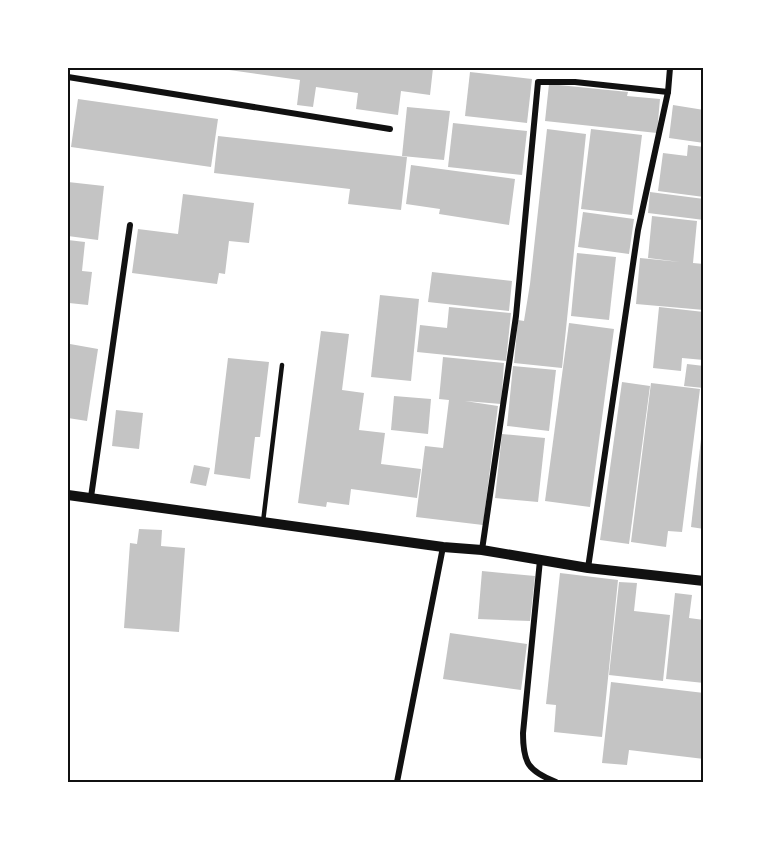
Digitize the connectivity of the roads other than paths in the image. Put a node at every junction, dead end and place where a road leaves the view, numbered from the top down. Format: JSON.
{"nodes":[{"id":1,"x":670,"y":68,"type":"edge"},
{"id":2,"x":68,"y":77,"type":"edge"},
{"id":3,"x":668,"y":92,"type":"junction"},
{"id":4,"x":390,"y":129,"type":"dead end"},
{"id":5,"x":130,"y":225,"type":"dead end"},
{"id":6,"x":282,"y":365,"type":"dead end"},
{"id":7,"x":68,"y":495,"type":"edge"},
{"id":8,"x":91,"y":497,"type":"junction"},
{"id":9,"x":262,"y":522,"type":"junction"},
{"id":10,"x":443,"y":547,"type":"junction"},
{"id":11,"x":482,"y":550,"type":"junction"},
{"id":12,"x":540,"y":560,"type":"junction"},
{"id":13,"x":588,"y":568,"type":"junction"},
{"id":14,"x":704,"y":581,"type":"edge"},
{"id":15,"x":397,"y":783,"type":"edge"},
{"id":16,"x":556,"y":783,"type":"edge"}],
"edges":[{"from":1,"to":3,"type":"street"},
{"from":2,"to":4,"type":"street"},
{"from":3,"to":11,"type":"street"},
{"from":3,"to":13,"type":"street"},
{"from":5,"to":8,"type":"street"},
{"from":6,"to":9,"type":"lane"},
{"from":7,"to":8,"type":"street"},
{"from":8,"to":9,"type":"street"},
{"from":9,"to":10,"type":"street"},
{"from":10,"to":11,"type":"street"},
{"from":10,"to":15,"type":"street"},
{"from":11,"to":12,"type":"street"},
{"from":12,"to":13,"type":"street"},
{"from":12,"to":16,"type":"street"},
{"from":13,"to":14,"type":"street"}]}
